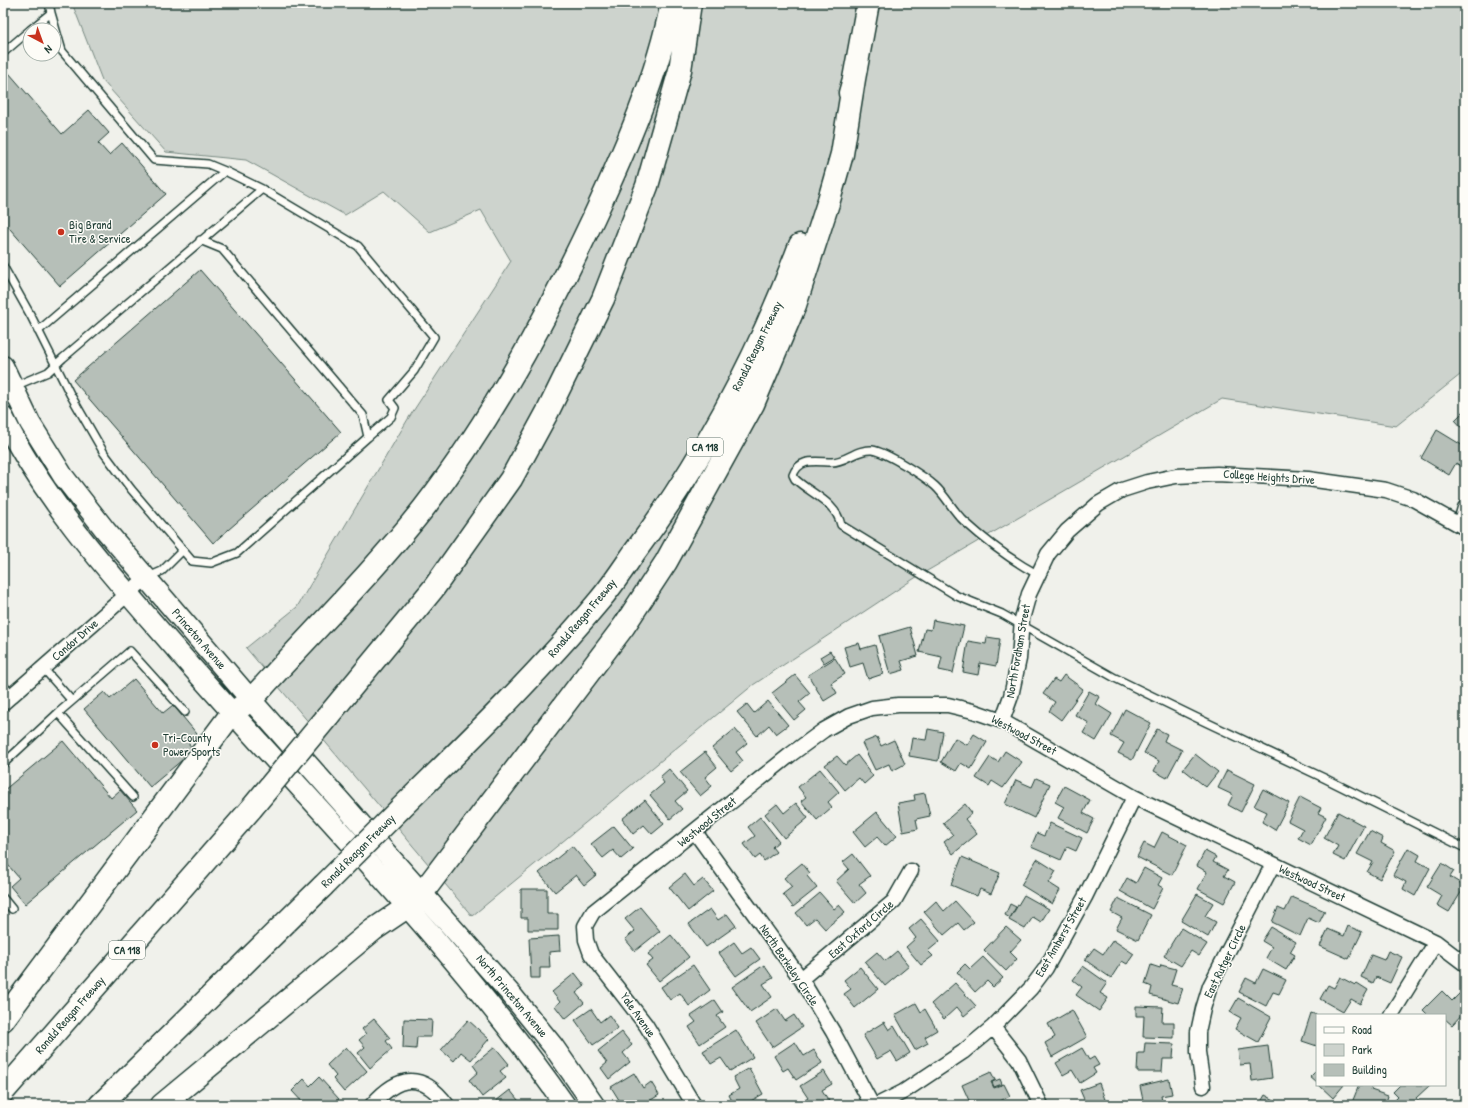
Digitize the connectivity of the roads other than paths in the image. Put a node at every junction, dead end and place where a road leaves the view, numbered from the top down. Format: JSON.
{"nodes":[{"id":1,"x":49,"y":3,"type":"edge"},
{"id":2,"x":672,"y":3,"type":"edge"},
{"id":3,"x":690,"y":3,"type":"edge"},
{"id":4,"x":868,"y":3,"type":"edge"},
{"id":5,"x":51,"y":13,"type":"junction"},
{"id":6,"x":40,"y":22,"type":"edge"},
{"id":7,"x":22,"y":37,"type":"edge"},
{"id":8,"x":3,"y":53,"type":"edge"},
{"id":9,"x":854,"y":79,"type":"junction"},
{"id":10,"x":225,"y":171,"type":"junction"},
{"id":11,"x":262,"y":189,"type":"junction"},
{"id":12,"x":200,"y":240,"type":"junction"},
{"id":13,"x":3,"y":266,"type":"edge"},
{"id":14,"x":38,"y":331,"type":"junction"},
{"id":15,"x":56,"y":365,"type":"junction"},
{"id":16,"x":3,"y":366,"type":"edge"},
{"id":17,"x":8,"y":389,"type":"edge"},
{"id":18,"x":3,"y":417,"type":"edge"},
{"id":19,"x":368,"y":437,"type":"junction"},
{"id":20,"x":1465,"y":508,"type":"edge"},
{"id":21,"x":1076,"y":522,"type":"joint"},
{"id":22,"x":1462,"y":526,"type":"edge"},
{"id":23,"x":182,"y":551,"type":"junction"},
{"id":24,"x":1037,"y":574,"type":"junction"},
{"id":25,"x":146,"y":578,"type":"junction"},
{"id":26,"x":128,"y":594,"type":"junction"},
{"id":27,"x":1022,"y":625,"type":"junction"},
{"id":28,"x":43,"y":668,"type":"junction"},
{"id":29,"x":6,"y":694,"type":"edge"},
{"id":30,"x":251,"y":700,"type":"junction"},
{"id":31,"x":72,"y":701,"type":"junction"},
{"id":32,"x":185,"y":712,"type":"dead end"},
{"id":33,"x":58,"y":713,"type":"junction"},
{"id":34,"x":232,"y":713,"type":"junction"},
{"id":35,"x":1002,"y":721,"type":"junction"},
{"id":36,"x":3,"y":764,"type":"edge"},
{"id":37,"x":133,"y":797,"type":"dead end"},
{"id":38,"x":1134,"y":797,"type":"junction"},
{"id":39,"x":694,"y":832,"type":"junction"},
{"id":40,"x":1465,"y":848,"type":"edge"},
{"id":41,"x":1273,"y":864,"type":"junction"},
{"id":42,"x":911,"y":871,"type":"dead end"},
{"id":43,"x":423,"y":892,"type":"junction"},
{"id":44,"x":3,"y":898,"type":"edge"},
{"id":45,"x":407,"y":907,"type":"junction"},
{"id":46,"x":12,"y":909,"type":"dead end"},
{"id":47,"x":585,"y":926,"type":"joint"},
{"id":48,"x":1436,"y":942,"type":"junction"},
{"id":49,"x":1465,"y":964,"type":"edge"},
{"id":50,"x":802,"y":979,"type":"junction"},
{"id":51,"x":1392,"y":1014,"type":"edge"},
{"id":52,"x":3,"y":1020,"type":"edge"},
{"id":53,"x":993,"y":1028,"type":"junction"},
{"id":54,"x":1203,"y":1086,"type":"dead end"},
{"id":55,"x":3,"y":1092,"type":"edge"},
{"id":56,"x":100,"y":1105,"type":"edge"},
{"id":57,"x":162,"y":1105,"type":"edge"},
{"id":58,"x":372,"y":1105,"type":"edge"},
{"id":59,"x":447,"y":1105,"type":"edge"},
{"id":60,"x":565,"y":1105,"type":"edge"},
{"id":61,"x":594,"y":1105,"type":"edge"},
{"id":62,"x":694,"y":1105,"type":"edge"},
{"id":63,"x":872,"y":1105,"type":"edge"},
{"id":64,"x":876,"y":1105,"type":"edge"},
{"id":65,"x":1041,"y":1105,"type":"edge"}],
"edges":[{"from":1,"to":5,"type":"lane"},
{"from":2,"to":30,"type":"highway"},
{"from":3,"to":55,"type":"highway","name":"Ronald Reagan Freeway","number":"CA 118","bridge":true},
{"from":4,"to":9,"type":"highway","name":"Ronald Reagan Freeway","number":"CA 118"},
{"from":5,"to":6,"type":"lane"},
{"from":5,"to":10,"type":"lane"},
{"from":7,"to":8,"type":"lane"},
{"from":9,"to":43,"type":"highway"},
{"from":9,"to":56,"type":"highway","name":"Ronald Reagan Freeway","number":"CA 118","bridge":true},
{"from":10,"to":11,"type":"lane"},
{"from":10,"to":14,"type":"lane"},
{"from":11,"to":12,"type":"lane"},
{"from":11,"to":19,"type":"lane"},
{"from":12,"to":15,"type":"lane"},
{"from":12,"to":19,"type":"lane"},
{"from":13,"to":14,"type":"lane"},
{"from":14,"to":15,"type":"lane"},
{"from":15,"to":17,"type":"lane"},
{"from":15,"to":23,"type":"lane"},
{"from":16,"to":17,"type":"street","name":"Princeton Avenue"},
{"from":17,"to":25,"type":"street","name":"Princeton Avenue"},
{"from":18,"to":26,"type":"street","name":"Princeton Avenue"},
{"from":19,"to":23,"type":"lane"},
{"from":20,"to":22,"type":"street"},
{"from":21,"to":22,"type":"street","name":"College Heights Drive"},
{"from":21,"to":24,"type":"street","name":"North Fordham Street"},
{"from":23,"to":25,"type":"lane"},
{"from":24,"to":27,"type":"street","name":"North Fordham Street"},
{"from":24,"to":27,"type":"lane"},
{"from":25,"to":26,"type":"street","name":"Condor Drive"},
{"from":25,"to":30,"type":"street","name":"Princeton Avenue"},
{"from":26,"to":28,"type":"street","name":"Condor Drive"},
{"from":26,"to":34,"type":"street","name":"Princeton Avenue"},
{"from":27,"to":35,"type":"street","name":"North Fordham Street"},
{"from":27,"to":40,"type":"lane"},
{"from":28,"to":29,"type":"street","name":"Condor Drive"},
{"from":28,"to":31,"type":"lane"},
{"from":30,"to":34,"type":"highway"},
{"from":30,"to":43,"type":"street","name":"Princeton Avenue"},
{"from":31,"to":32,"type":"lane"},
{"from":31,"to":33,"type":"lane"},
{"from":33,"to":36,"type":"lane"},
{"from":33,"to":37,"type":"lane"},
{"from":34,"to":45,"type":"street","name":"Princeton Avenue"},
{"from":34,"to":52,"type":"highway"},
{"from":35,"to":38,"type":"street","name":"Westwood Street"},
{"from":35,"to":39,"type":"street","name":"Westwood Street"},
{"from":38,"to":41,"type":"street","name":"Westwood Street"},
{"from":38,"to":53,"type":"street","name":"East Amherst Street"},
{"from":39,"to":47,"type":"street","name":"Westwood Street"},
{"from":39,"to":50,"type":"street","name":"North Berkeley Circle"},
{"from":41,"to":48,"type":"street","name":"Westwood Street"},
{"from":41,"to":54,"type":"street","name":"East Rutger Circle"},
{"from":42,"to":50,"type":"street","name":"East Oxford Circle"},
{"from":43,"to":45,"type":"highway"},
{"from":43,"to":61,"type":"street","name":"North Princeton Avenue"},
{"from":44,"to":46,"type":"lane"},
{"from":45,"to":57,"type":"highway"},
{"from":45,"to":60,"type":"street","name":"North Princeton Avenue"},
{"from":47,"to":62,"type":"street","name":"Yale Avenue"},
{"from":48,"to":49,"type":"street","name":"Westwood Street"},
{"from":48,"to":51,"type":"street"},
{"from":50,"to":63,"type":"street","name":"North Berkeley Circle"},
{"from":53,"to":64,"type":"street","name":"East Amherst Street"},
{"from":53,"to":65,"type":"street"},
{"from":58,"to":59,"type":"street"}]}
